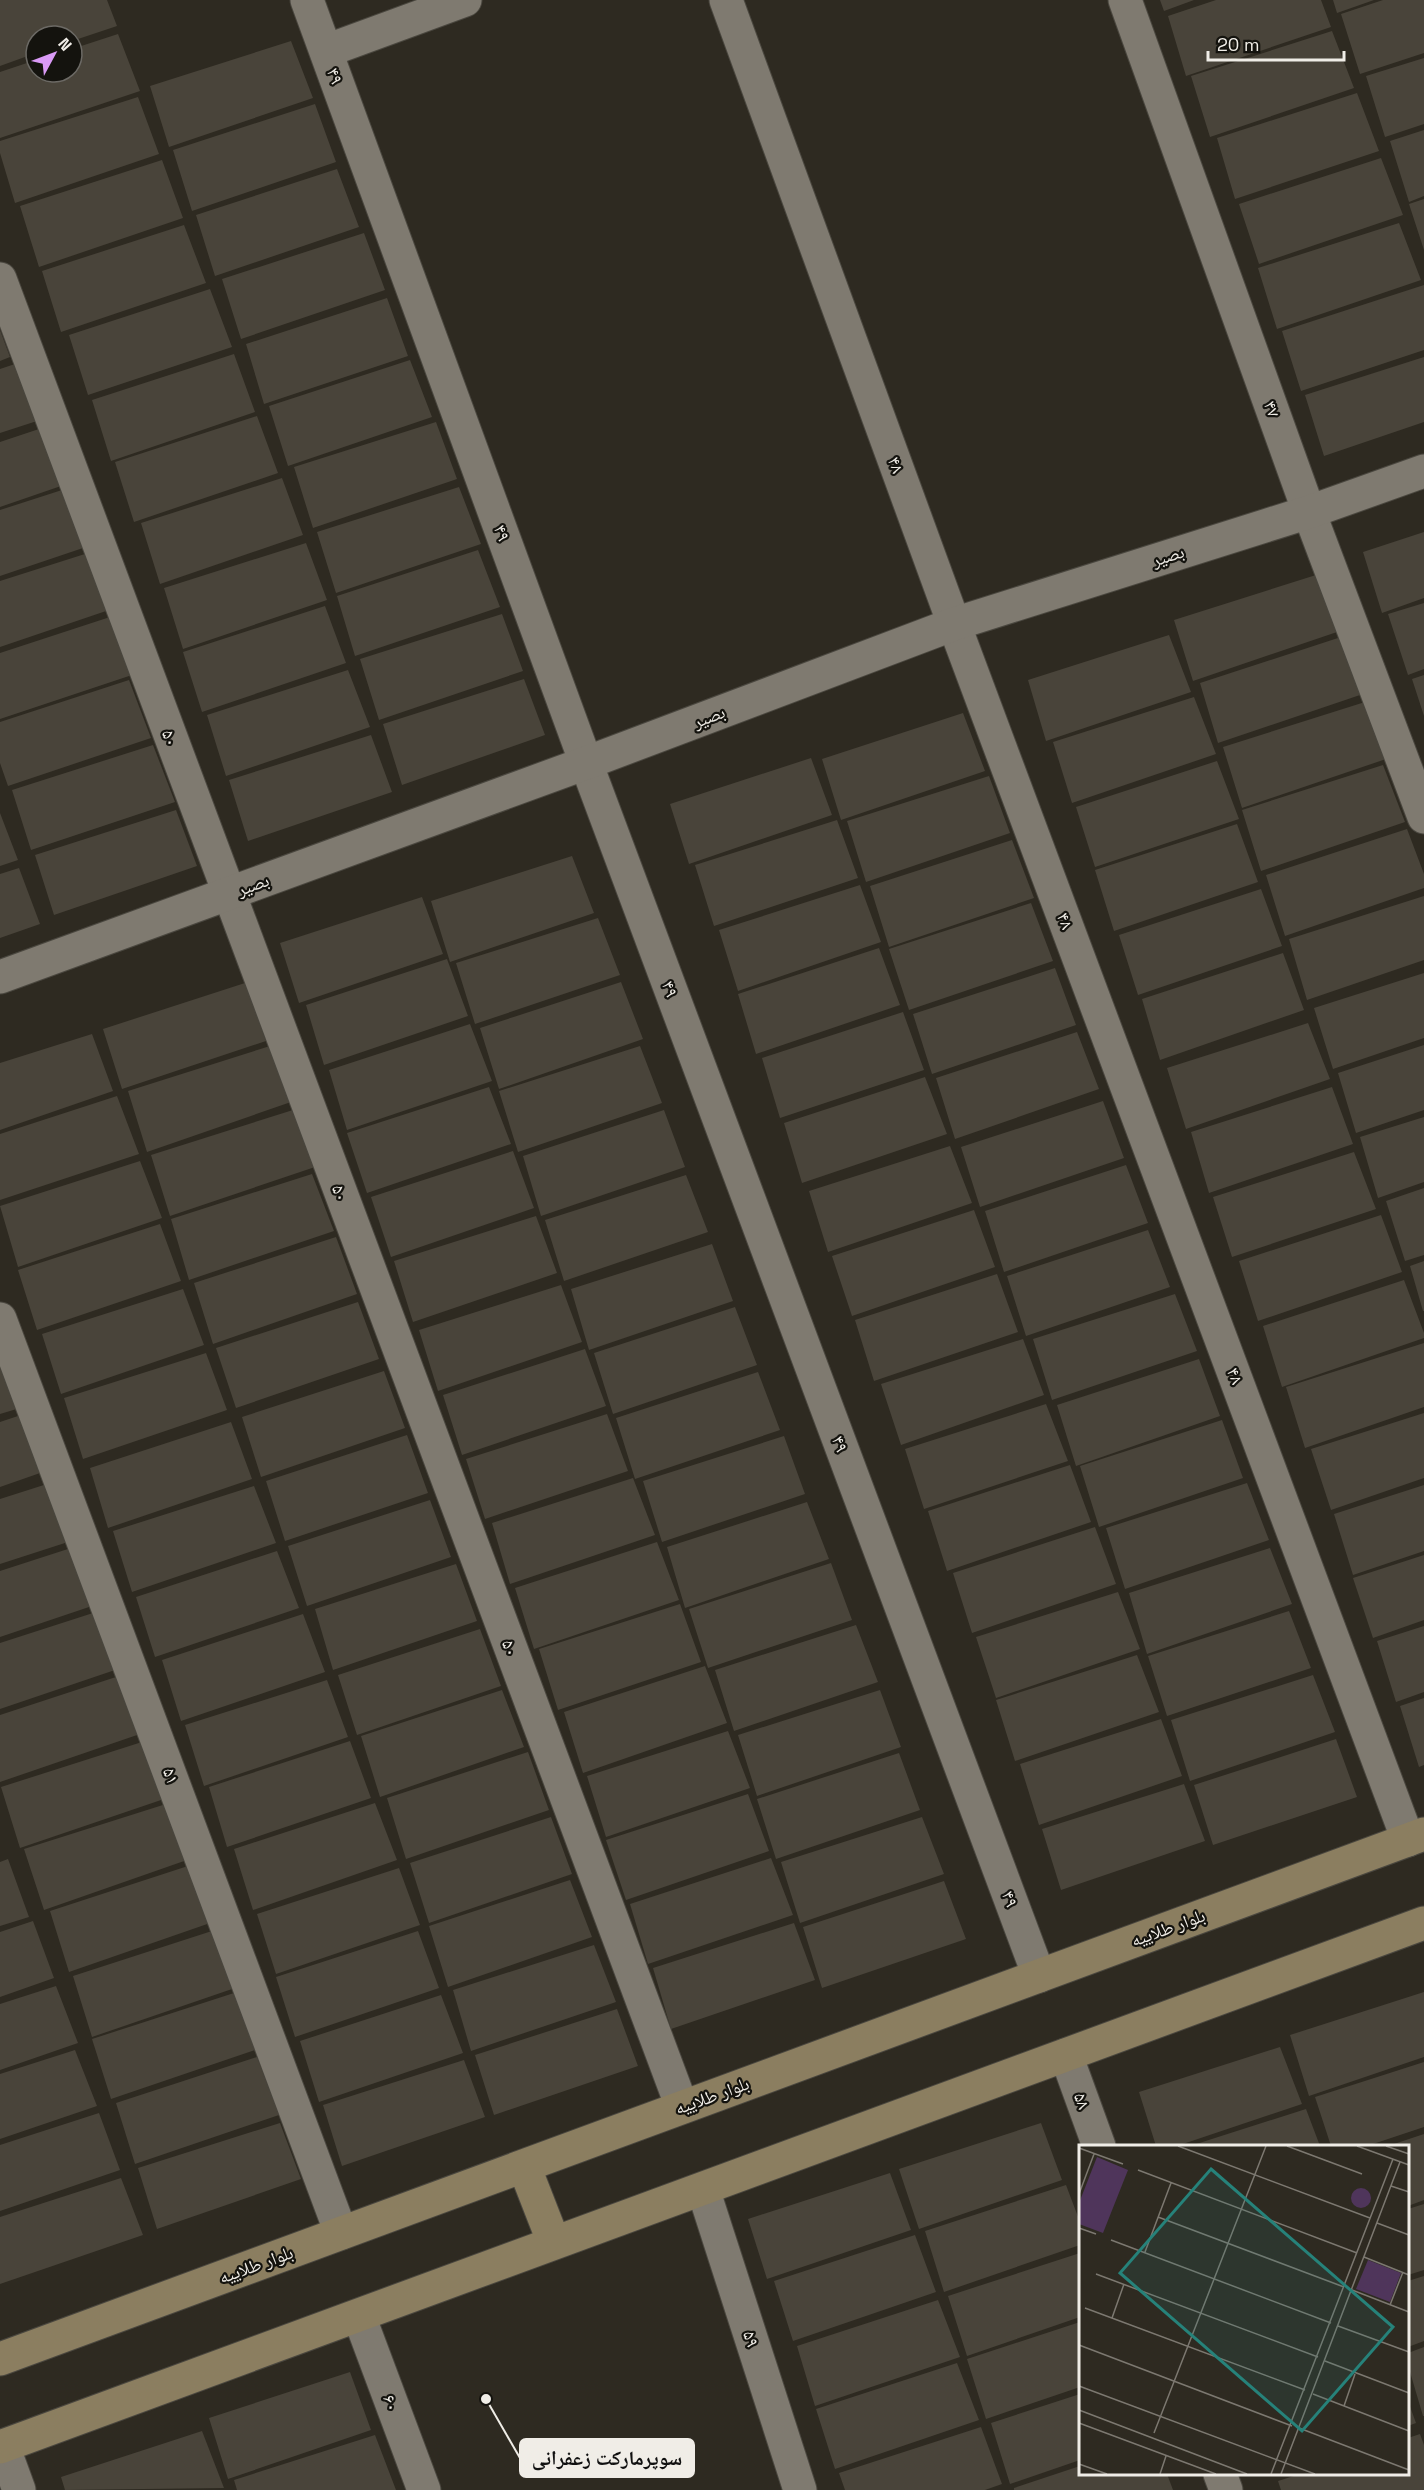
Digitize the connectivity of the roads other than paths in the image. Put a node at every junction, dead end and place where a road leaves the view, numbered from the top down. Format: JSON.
{"nodes":[{"id":1,"x":307,"y":0,"type":"edge"},
{"id":2,"x":465,"y":0,"type":"edge"},
{"id":3,"x":726,"y":0,"type":"edge"},
{"id":4,"x":1125,"y":0,"type":"edge"},
{"id":5,"x":326,"y":51,"type":"junction"},
{"id":6,"x":0,"y":279,"type":"edge"},
{"id":7,"x":1424,"y":471,"type":"edge"},
{"id":8,"x":1309,"y":512,"type":"junction"},
{"id":9,"x":954,"y":624,"type":"junction"},
{"id":10,"x":586,"y":763,"type":"junction"},
{"id":11,"x":1424,"y":817,"type":"edge"},
{"id":12,"x":228,"y":894,"type":"junction"},
{"id":13,"x":0,"y":978,"type":"edge"},
{"id":14,"x":0,"y":1318,"type":"edge"},
{"id":15,"x":1416,"y":1837,"type":"edge"},
{"id":16,"x":1424,"y":1923,"type":"edge"},
{"id":17,"x":1038,"y":1976,"type":"junction"},
{"id":18,"x":1066,"y":2055,"type":"junction"},
{"id":19,"x":682,"y":2107,"type":"junction"},
{"id":20,"x":1099,"y":2145,"type":"edge"},
{"id":21,"x":525,"y":2166,"type":"junction"},
{"id":22,"x":703,"y":2189,"type":"junction"},
{"id":23,"x":341,"y":2233,"type":"junction"},
{"id":24,"x":554,"y":2243,"type":"junction"},
{"id":25,"x":359,"y":2316,"type":"junction"},
{"id":26,"x":0,"y":2359,"type":"edge"},
{"id":27,"x":2,"y":2447,"type":"edge"},
{"id":28,"x":1220,"y":2475,"type":"edge"},
{"id":29,"x":19,"y":2490,"type":"edge"},
{"id":30,"x":424,"y":2490,"type":"edge"},
{"id":31,"x":800,"y":2490,"type":"edge"},
{"id":32,"x":1226,"y":2490,"type":"edge"}],
"edges":[{"from":1,"to":5,"type":"street","name":"۴۹"},
{"from":2,"to":5,"type":"street"},
{"from":3,"to":9,"type":"street","name":"۴۸"},
{"from":4,"to":8,"type":"street","name":"۴۷"},
{"from":5,"to":10,"type":"street","name":"۴۹"},
{"from":6,"to":12,"type":"street","name":"۵۰"},
{"from":7,"to":8,"type":"street","name":"بصیر"},
{"from":8,"to":9,"type":"street","name":"بصیر"},
{"from":8,"to":11,"type":"street","name":"۴۷"},
{"from":9,"to":10,"type":"street","name":"بصیر"},
{"from":9,"to":15,"type":"street","name":"۴۸"},
{"from":10,"to":12,"type":"street","name":"بصیر"},
{"from":10,"to":17,"type":"street","name":"۴۹"},
{"from":12,"to":13,"type":"street","name":"بصیر"},
{"from":12,"to":19,"type":"street","name":"۵۰"},
{"from":14,"to":23,"type":"street","name":"۵۱"},
{"from":15,"to":17,"type":"main road","name":"بلوار طلاییه"},
{"from":16,"to":18,"type":"main road"},
{"from":17,"to":19,"type":"main road","name":"بلوار طلاییه"},
{"from":18,"to":20,"type":"street","name":"۵۸"},
{"from":18,"to":22,"type":"main road"},
{"from":19,"to":21,"type":"main road","name":"بلوار طلاییه"},
{"from":21,"to":23,"type":"main road","name":"بلوار طلاییه"},
{"from":21,"to":24,"type":"main road"},
{"from":22,"to":24,"type":"main road"},
{"from":22,"to":31,"type":"street","name":"۵۹"},
{"from":23,"to":26,"type":"main road","name":"بلوار طلاییه"},
{"from":24,"to":25,"type":"main road"},
{"from":25,"to":27,"type":"main road"},
{"from":25,"to":30,"type":"street","name":"۶۰"},
{"from":27,"to":29,"type":"street"},
{"from":28,"to":32,"type":"street"}]}
